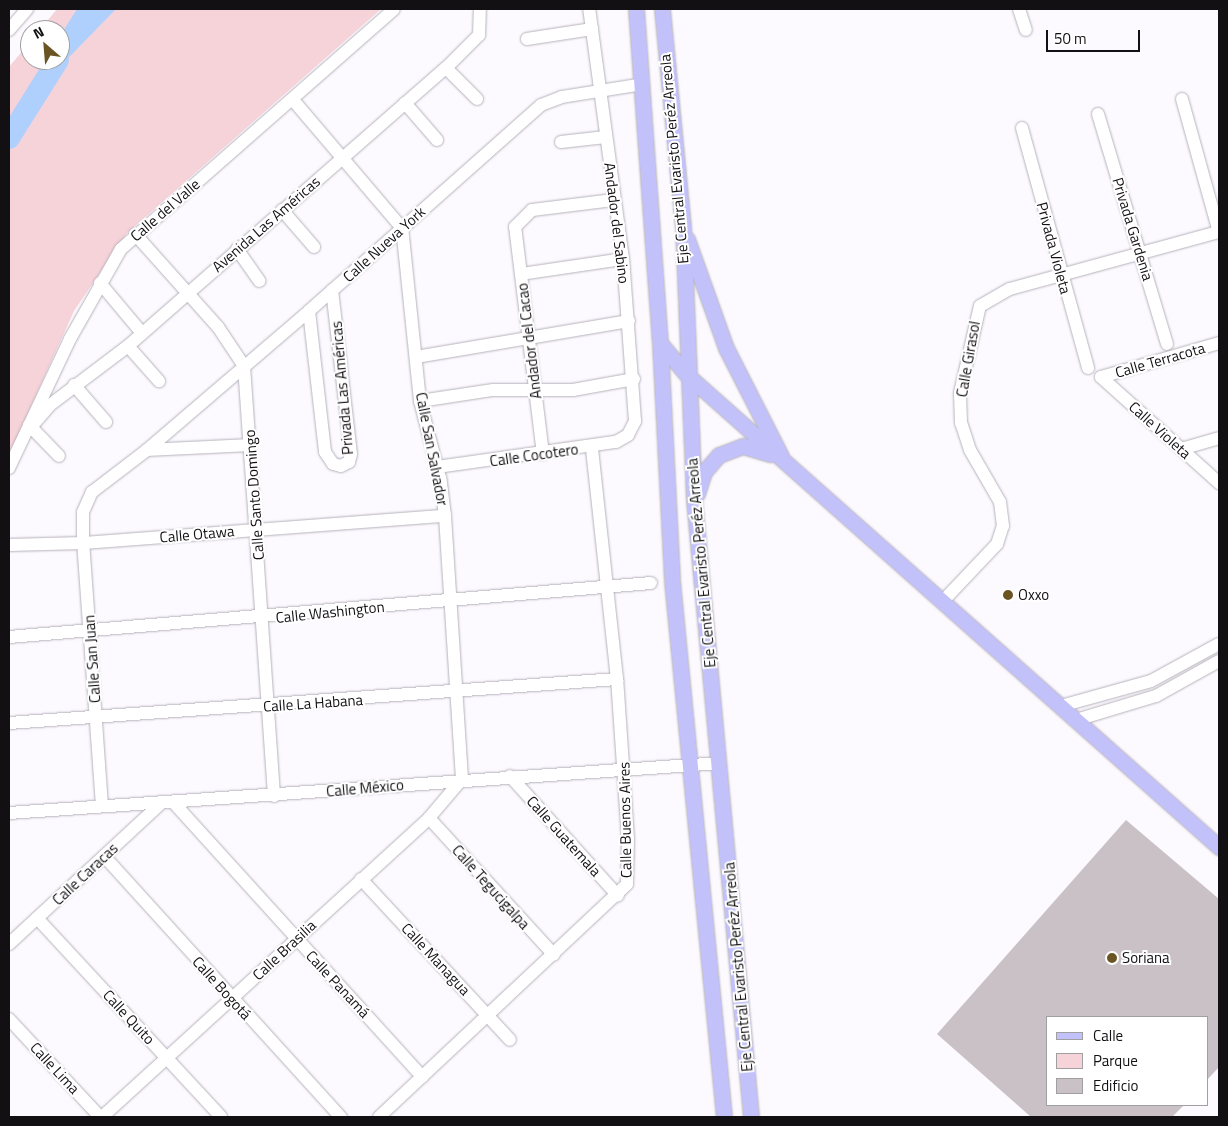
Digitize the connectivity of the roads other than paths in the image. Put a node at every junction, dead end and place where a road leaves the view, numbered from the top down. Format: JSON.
{"nodes":[{"id":1,"x":27,"y":9,"type":"edge"},
{"id":2,"x":394,"y":9,"type":"edge"},
{"id":3,"x":480,"y":9,"type":"edge"},
{"id":4,"x":589,"y":9,"type":"edge"},
{"id":5,"x":636,"y":9,"type":"edge"},
{"id":6,"x":662,"y":9,"type":"edge"},
{"id":7,"x":1019,"y":9,"type":"edge"},
{"id":8,"x":592,"y":29,"type":"junction"},
{"id":9,"x":9,"y":30,"type":"edge"},
{"id":10,"x":1026,"y":30,"type":"dead end"},
{"id":11,"x":527,"y":39,"type":"dead end"},
{"id":12,"x":446,"y":68,"type":"junction"},
{"id":13,"x":643,"y":84,"type":"junction"},
{"id":14,"x":601,"y":91,"type":"junction"},
{"id":15,"x":478,"y":99,"type":"dead end"},
{"id":16,"x":1182,"y":99,"type":"dead end"},
{"id":17,"x":293,"y":100,"type":"junction"},
{"id":18,"x":405,"y":103,"type":"junction"},
{"id":19,"x":1098,"y":114,"type":"dead end"},
{"id":20,"x":1022,"y":128,"type":"dead end"},
{"id":21,"x":606,"y":137,"type":"junction"},
{"id":22,"x":437,"y":140,"type":"dead end"},
{"id":23,"x":561,"y":142,"type":"dead end"},
{"id":24,"x":342,"y":158,"type":"junction"},
{"id":25,"x":613,"y":200,"type":"junction"},
{"id":26,"x":282,"y":210,"type":"junction"},
{"id":27,"x":683,"y":226,"type":"junction"},
{"id":28,"x":402,"y":228,"type":"junction"},
{"id":29,"x":1219,"y":232,"type":"edge"},
{"id":30,"x":135,"y":234,"type":"junction"},
{"id":31,"x":314,"y":247,"type":"dead end"},
{"id":32,"x":237,"y":249,"type":"junction"},
{"id":33,"x":1142,"y":255,"type":"junction"},
{"id":34,"x":623,"y":259,"type":"junction"},
{"id":35,"x":521,"y":274,"type":"junction"},
{"id":36,"x":1061,"y":277,"type":"junction"},
{"id":37,"x":259,"y":281,"type":"dead end"},
{"id":38,"x":100,"y":283,"type":"junction"},
{"id":39,"x":332,"y":290,"type":"junction"},
{"id":40,"x":188,"y":292,"type":"junction"},
{"id":41,"x":309,"y":311,"type":"junction"},
{"id":42,"x":629,"y":321,"type":"junction"},
{"id":43,"x":142,"y":333,"type":"junction"},
{"id":44,"x":529,"y":338,"type":"junction"},
{"id":45,"x":660,"y":343,"type":"junction"},
{"id":46,"x":1219,"y":343,"type":"edge"},
{"id":47,"x":1167,"y":344,"type":"dead end"},
{"id":48,"x":128,"y":346,"type":"junction"},
{"id":49,"x":416,"y":356,"type":"junction"},
{"id":50,"x":244,"y":366,"type":"junction"},
{"id":51,"x":1088,"y":368,"type":"dead end"},
{"id":52,"x":686,"y":374,"type":"junction"},
{"id":53,"x":1101,"y":377,"type":"joint"},
{"id":54,"x":634,"y":378,"type":"junction"},
{"id":55,"x":159,"y":381,"type":"dead end"},
{"id":56,"x":74,"y":385,"type":"junction"},
{"id":57,"x":534,"y":389,"type":"junction"},
{"id":58,"x":420,"y":401,"type":"junction"},
{"id":59,"x":106,"y":422,"type":"dead end"},
{"id":60,"x":30,"y":426,"type":"junction"},
{"id":61,"x":628,"y":436,"type":"joint"},
{"id":62,"x":1219,"y":438,"type":"edge"},
{"id":63,"x":250,"y":445,"type":"junction"},
{"id":64,"x":592,"y":447,"type":"junction"},
{"id":65,"x":1181,"y":449,"type":"junction"},
{"id":66,"x":147,"y":450,"type":"junction"},
{"id":67,"x":543,"y":454,"type":"junction"},
{"id":68,"x":59,"y":456,"type":"dead end"},
{"id":69,"x":782,"y":460,"type":"junction"},
{"id":70,"x":9,"y":468,"type":"edge"},
{"id":71,"x":437,"y":468,"type":"junction"},
{"id":72,"x":1219,"y":483,"type":"edge"},
{"id":73,"x":694,"y":500,"type":"junction"},
{"id":74,"x":83,"y":512,"type":"joint"},
{"id":75,"x":445,"y":516,"type":"junction"},
{"id":76,"x":257,"y":528,"type":"junction"},
{"id":77,"x":83,"y":543,"type":"junction"},
{"id":78,"x":9,"y":545,"type":"edge"},
{"id":79,"x":651,"y":583,"type":"dead end"},
{"id":80,"x":609,"y":587,"type":"junction"},
{"id":81,"x":452,"y":600,"type":"junction"},
{"id":82,"x":943,"y":601,"type":"junction"},
{"id":83,"x":262,"y":618,"type":"junction"},
{"id":84,"x":90,"y":632,"type":"junction"},
{"id":85,"x":9,"y":637,"type":"edge"},
{"id":86,"x":1219,"y":644,"type":"edge"},
{"id":87,"x":1219,"y":661,"type":"edge"},
{"id":88,"x":617,"y":679,"type":"junction"},
{"id":89,"x":458,"y":691,"type":"junction"},
{"id":90,"x":268,"y":706,"type":"junction"},
{"id":91,"x":1060,"y":706,"type":"junction"},
{"id":92,"x":97,"y":717,"type":"junction"},
{"id":93,"x":1076,"y":720,"type":"junction"},
{"id":94,"x":9,"y":723,"type":"edge"},
{"id":95,"x":720,"y":763,"type":"junction"},
{"id":96,"x":692,"y":764,"type":"junction"},
{"id":97,"x":625,"y":770,"type":"junction"},
{"id":98,"x":510,"y":776,"type":"junction"},
{"id":99,"x":462,"y":778,"type":"junction"},
{"id":100,"x":274,"y":796,"type":"junction"},
{"id":101,"x":167,"y":802,"type":"junction"},
{"id":102,"x":102,"y":806,"type":"junction"},
{"id":103,"x":9,"y":813,"type":"edge"},
{"id":104,"x":429,"y":818,"type":"junction"},
{"id":105,"x":1219,"y":846,"type":"edge"},
{"id":106,"x":104,"y":856,"type":"junction"},
{"id":107,"x":361,"y":879,"type":"junction"},
{"id":108,"x":618,"y":896,"type":"junction"},
{"id":109,"x":37,"y":918,"type":"junction"},
{"id":110,"x":296,"y":939,"type":"junction"},
{"id":111,"x":9,"y":944,"type":"edge"},
{"id":112,"x":554,"y":955,"type":"junction"},
{"id":113,"x":740,"y":996,"type":"junction"},
{"id":114,"x":713,"y":998,"type":"junction"},
{"id":115,"x":231,"y":999,"type":"junction"},
{"id":116,"x":489,"y":1016,"type":"junction"},
{"id":117,"x":9,"y":1019,"type":"edge"},
{"id":118,"x":510,"y":1040,"type":"dead end"},
{"id":119,"x":167,"y":1058,"type":"junction"},
{"id":120,"x":422,"y":1077,"type":"junction"},
{"id":121,"x":101,"y":1117,"type":"edge"},
{"id":122,"x":221,"y":1117,"type":"edge"},
{"id":123,"x":341,"y":1117,"type":"edge"},
{"id":124,"x":380,"y":1117,"type":"edge"},
{"id":125,"x":724,"y":1117,"type":"edge"},
{"id":126,"x":752,"y":1117,"type":"edge"}],
"edges":[{"from":1,"to":9,"type":"street"},
{"from":2,"to":17,"type":"street","name":"Calle del Valle"},
{"from":3,"to":12,"type":"street","name":"Avenida Las Américas"},
{"from":4,"to":8,"type":"street","name":"Andador del Sabino"},
{"from":5,"to":13,"type":"main road","name":"Eje Central Evaristo Peréz Arreola"},
{"from":6,"to":27,"type":"main road","name":"Eje Central Evaristo Peréz Arreola"},
{"from":7,"to":10,"type":"street"},
{"from":8,"to":11,"type":"street"},
{"from":8,"to":14,"type":"street","name":"Andador del Sabino"},
{"from":12,"to":15,"type":"street"},
{"from":12,"to":18,"type":"street","name":"Avenida Las Américas"},
{"from":13,"to":14,"type":"street","name":"Calle Nueva York"},
{"from":13,"to":45,"type":"main road","name":"Eje Central Evaristo Peréz Arreola"},
{"from":14,"to":21,"type":"street","name":"Andador del Sabino"},
{"from":14,"to":28,"type":"street","name":"Calle Nueva York"},
{"from":16,"to":29,"type":"street"},
{"from":17,"to":24,"type":"street"},
{"from":17,"to":30,"type":"street","name":"Calle del Valle"},
{"from":18,"to":22,"type":"street"},
{"from":18,"to":24,"type":"street","name":"Avenida Las Américas"},
{"from":19,"to":33,"type":"street","name":"Privada Gardenia"},
{"from":20,"to":36,"type":"street","name":"Privada Violeta"},
{"from":21,"to":23,"type":"street"},
{"from":21,"to":25,"type":"street","name":"Andador del Sabino"},
{"from":24,"to":26,"type":"street","name":"Avenida Las Américas"},
{"from":24,"to":28,"type":"street"},
{"from":25,"to":34,"type":"street","name":"Andador del Sabino"},
{"from":25,"to":35,"type":"street","name":"Andador del Cacao"},
{"from":26,"to":31,"type":"street"},
{"from":26,"to":32,"type":"street","name":"Avenida Las Américas"},
{"from":27,"to":52,"type":"main road","name":"Eje Central Evaristo Peréz Arreola"},
{"from":27,"to":69,"type":"main road"},
{"from":28,"to":39,"type":"street","name":"Calle Nueva York"},
{"from":28,"to":49,"type":"street","name":"Calle San Salvador"},
{"from":29,"to":33,"type":"street","name":"Calle Girasol"},
{"from":30,"to":38,"type":"street","name":"Calle del Valle"},
{"from":30,"to":40,"type":"street"},
{"from":32,"to":37,"type":"street"},
{"from":32,"to":40,"type":"street","name":"Avenida Las Américas"},
{"from":33,"to":36,"type":"street","name":"Calle Girasol"},
{"from":33,"to":47,"type":"street","name":"Privada Gardenia"},
{"from":34,"to":35,"type":"street"},
{"from":34,"to":42,"type":"street","name":"Andador del Sabino"},
{"from":35,"to":44,"type":"street","name":"Andador del Cacao"},
{"from":36,"to":51,"type":"street","name":"Privada Violeta"},
{"from":36,"to":82,"type":"street","name":"Calle Girasol"},
{"from":38,"to":43,"type":"street"},
{"from":38,"to":60,"type":"street","name":"Calle del Valle"},
{"from":39,"to":41,"type":"street","name":"Calle Nueva York"},
{"from":39,"to":41,"type":"street","name":"Privada Las Américas"},
{"from":40,"to":43,"type":"street","name":"Avenida Las Américas"},
{"from":40,"to":50,"type":"street"},
{"from":41,"to":50,"type":"street","name":"Calle Nueva York"},
{"from":42,"to":44,"type":"street"},
{"from":42,"to":54,"type":"street","name":"Andador del Sabino"},
{"from":43,"to":48,"type":"street","name":"Avenida Las Américas"},
{"from":44,"to":49,"type":"street"},
{"from":44,"to":57,"type":"street","name":"Andador del Cacao"},
{"from":45,"to":52,"type":"main road"},
{"from":45,"to":96,"type":"main road","name":"Eje Central Evaristo Peréz Arreola"},
{"from":46,"to":53,"type":"street","name":"Calle Terracota"},
{"from":48,"to":55,"type":"street"},
{"from":48,"to":56,"type":"street","name":"Avenida Las Américas"},
{"from":49,"to":58,"type":"street","name":"Calle San Salvador"},
{"from":50,"to":63,"type":"street","name":"Calle Santo Domingo"},
{"from":50,"to":66,"type":"street","name":"Calle Nueva York"},
{"from":52,"to":69,"type":"main road"},
{"from":52,"to":73,"type":"main road","name":"Eje Central Evaristo Peréz Arreola"},
{"from":53,"to":65,"type":"street","name":"Calle Violeta"},
{"from":54,"to":57,"type":"street"},
{"from":54,"to":61,"type":"street","name":"Andador del Sabino"},
{"from":56,"to":59,"type":"street"},
{"from":56,"to":60,"type":"street","name":"Avenida Las Américas"},
{"from":57,"to":58,"type":"street"},
{"from":57,"to":67,"type":"street","name":"Andador del Cacao"},
{"from":58,"to":71,"type":"street","name":"Calle San Salvador"},
{"from":60,"to":68,"type":"street"},
{"from":60,"to":70,"type":"street","name":"Calle del Valle"},
{"from":61,"to":64,"type":"street","name":"Calle Cocotero"},
{"from":62,"to":65,"type":"street"},
{"from":63,"to":66,"type":"street"},
{"from":63,"to":76,"type":"street","name":"Calle Santo Domingo"},
{"from":64,"to":67,"type":"street","name":"Calle Cocotero"},
{"from":64,"to":80,"type":"street","name":"Calle Buenos Aires"},
{"from":65,"to":72,"type":"street","name":"Calle Violeta"},
{"from":66,"to":74,"type":"street","name":"Calle Nueva York"},
{"from":67,"to":71,"type":"street","name":"Calle Cocotero"},
{"from":69,"to":73,"type":"main road"},
{"from":69,"to":82,"type":"main road"},
{"from":71,"to":75,"type":"street","name":"Calle San Salvador"},
{"from":73,"to":95,"type":"main road","name":"Eje Central Evaristo Peréz Arreola"},
{"from":74,"to":77,"type":"street","name":"Calle San Juan"},
{"from":75,"to":76,"type":"street","name":"Calle Otawa"},
{"from":75,"to":81,"type":"street","name":"Calle San Salvador"},
{"from":76,"to":77,"type":"street","name":"Calle Otawa"},
{"from":76,"to":83,"type":"street","name":"Calle Santo Domingo"},
{"from":77,"to":78,"type":"street","name":"Calle Otawa"},
{"from":77,"to":84,"type":"street","name":"Calle San Juan"},
{"from":79,"to":80,"type":"street","name":"Calle Washington"},
{"from":80,"to":81,"type":"street","name":"Calle Washington"},
{"from":80,"to":88,"type":"street","name":"Calle Buenos Aires"},
{"from":81,"to":83,"type":"street","name":"Calle Washington"},
{"from":81,"to":89,"type":"street","name":"Calle San Salvador"},
{"from":82,"to":91,"type":"main road"},
{"from":83,"to":84,"type":"street","name":"Calle Washington"},
{"from":83,"to":90,"type":"street","name":"Calle Santo Domingo"},
{"from":84,"to":85,"type":"street","name":"Calle Washington"},
{"from":84,"to":92,"type":"street","name":"Calle San Juan"},
{"from":86,"to":91,"type":"street"},
{"from":87,"to":93,"type":"street"},
{"from":88,"to":89,"type":"street","name":"Calle La Habana"},
{"from":88,"to":97,"type":"street","name":"Calle Buenos Aires"},
{"from":89,"to":90,"type":"street","name":"Calle La Habana"},
{"from":89,"to":99,"type":"street","name":"Calle San Salvador"},
{"from":90,"to":92,"type":"street","name":"Calle La Habana"},
{"from":90,"to":100,"type":"street","name":"Calle Santo Domingo"},
{"from":91,"to":93,"type":"main road"},
{"from":92,"to":94,"type":"street","name":"Calle La Habana"},
{"from":92,"to":102,"type":"street","name":"Calle San Juan"},
{"from":93,"to":105,"type":"main road"},
{"from":95,"to":96,"type":"street","name":"Calle México"},
{"from":95,"to":113,"type":"main road","name":"Eje Central Evaristo Peréz Arreola"},
{"from":96,"to":97,"type":"street","name":"Calle México"},
{"from":96,"to":114,"type":"main road","name":"Eje Central Evaristo Peréz Arreola"},
{"from":97,"to":98,"type":"street","name":"Calle México"},
{"from":97,"to":108,"type":"street","name":"Calle Buenos Aires"},
{"from":98,"to":99,"type":"street","name":"Calle México"},
{"from":98,"to":108,"type":"street","name":"Calle Guatemala"},
{"from":99,"to":100,"type":"street","name":"Calle México"},
{"from":99,"to":104,"type":"street","name":"Calle Brasilia"},
{"from":100,"to":101,"type":"street","name":"Calle México"},
{"from":101,"to":102,"type":"street","name":"Calle México"},
{"from":101,"to":106,"type":"street","name":"Calle Caracas"},
{"from":101,"to":110,"type":"street","name":"Calle Panamá"},
{"from":102,"to":103,"type":"street","name":"Calle México"},
{"from":104,"to":107,"type":"street","name":"Calle Brasilia"},
{"from":104,"to":112,"type":"street","name":"Calle Tegucigalpa"},
{"from":106,"to":109,"type":"street","name":"Calle Caracas"},
{"from":106,"to":115,"type":"street","name":"Calle Bogotá"},
{"from":107,"to":110,"type":"street","name":"Calle Brasilia"},
{"from":107,"to":116,"type":"street","name":"Calle Managua"},
{"from":108,"to":112,"type":"street","name":"Calle Buenos Aires"},
{"from":109,"to":111,"type":"street","name":"Calle Caracas"},
{"from":109,"to":119,"type":"street","name":"Calle Quito"},
{"from":110,"to":115,"type":"street","name":"Calle Brasilia"},
{"from":110,"to":120,"type":"street","name":"Calle Panamá"},
{"from":112,"to":116,"type":"street","name":"Calle Buenos Aires"},
{"from":113,"to":114,"type":"main road"},
{"from":113,"to":126,"type":"main road","name":"Eje Central Evaristo Peréz Arreola"},
{"from":114,"to":125,"type":"main road","name":"Eje Central Evaristo Peréz Arreola"},
{"from":115,"to":119,"type":"street","name":"Calle Brasilia"},
{"from":115,"to":123,"type":"street","name":"Calle Bogotá"},
{"from":116,"to":118,"type":"street","name":"Calle Managua"},
{"from":116,"to":120,"type":"street","name":"Calle Buenos Aires"},
{"from":117,"to":121,"type":"street","name":"Calle Lima"},
{"from":119,"to":121,"type":"street","name":"Calle Brasilia"},
{"from":119,"to":122,"type":"street","name":"Calle Quito"},
{"from":120,"to":124,"type":"street","name":"Calle Buenos Aires"}]}
